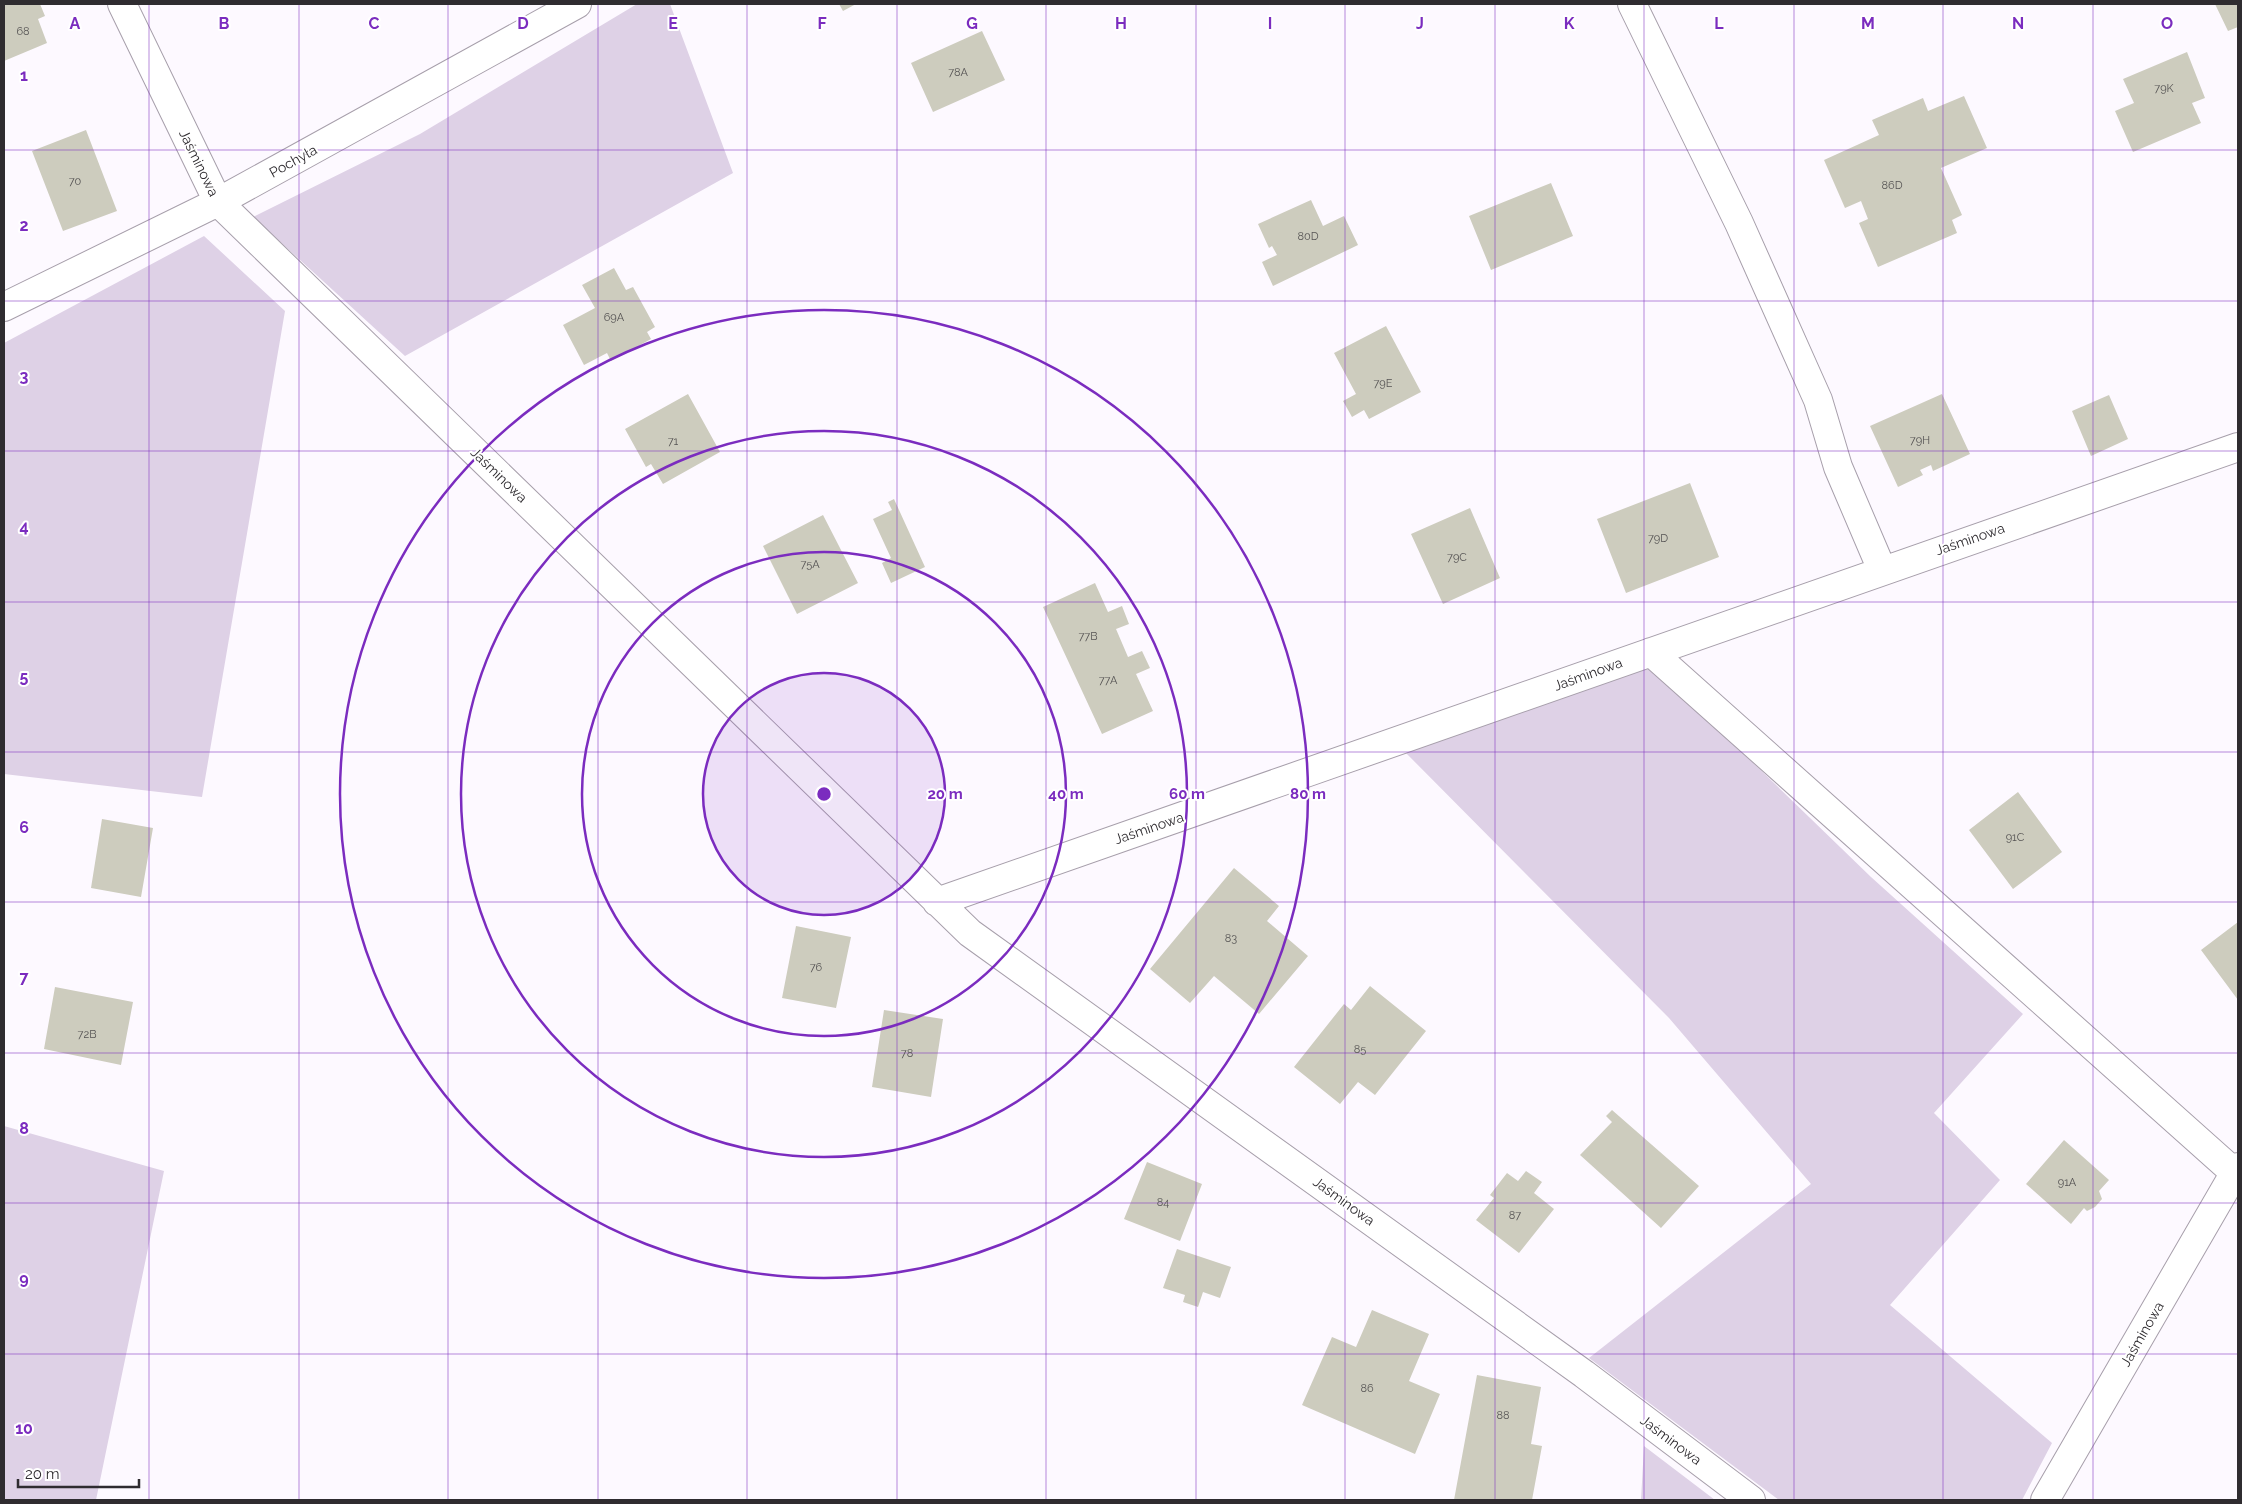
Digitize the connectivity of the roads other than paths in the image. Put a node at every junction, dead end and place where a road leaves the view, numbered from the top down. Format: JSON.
{"nodes":[{"id":1,"x":122,"y":4,"type":"edge"},
{"id":2,"x":577,"y":4,"type":"edge"},
{"id":3,"x":1632,"y":4,"type":"edge"},
{"id":4,"x":218,"y":202,"type":"junction"},
{"id":5,"x":4,"y":307,"type":"edge"},
{"id":6,"x":2238,"y":447,"type":"edge"},
{"id":7,"x":1882,"y":570,"type":"junction"},
{"id":8,"x":1651,"y":652,"type":"junction"},
{"id":9,"x":937,"y":902,"type":"junction"},
{"id":10,"x":2237,"y":1170,"type":"edge"},
{"id":11,"x":1750,"y":1500,"type":"edge"},
{"id":12,"x":2045,"y":1500,"type":"edge"}],
"edges":[{"from":1,"to":4,"type":"street","name":"Jaśminowa"},
{"from":2,"to":4,"type":"street","name":"Pochyła"},
{"from":3,"to":7,"type":"street"},
{"from":4,"to":5,"type":"street","name":"Pochyła"},
{"from":4,"to":9,"type":"street","name":"Jaśminowa"},
{"from":6,"to":7,"type":"street","name":"Jaśminowa"},
{"from":7,"to":8,"type":"street","name":"Jaśminowa"},
{"from":8,"to":9,"type":"street","name":"Jaśminowa"},
{"from":8,"to":10,"type":"street"},
{"from":9,"to":11,"type":"street","name":"Jaśminowa"},
{"from":10,"to":12,"type":"street","name":"Jaśminowa"}]}
